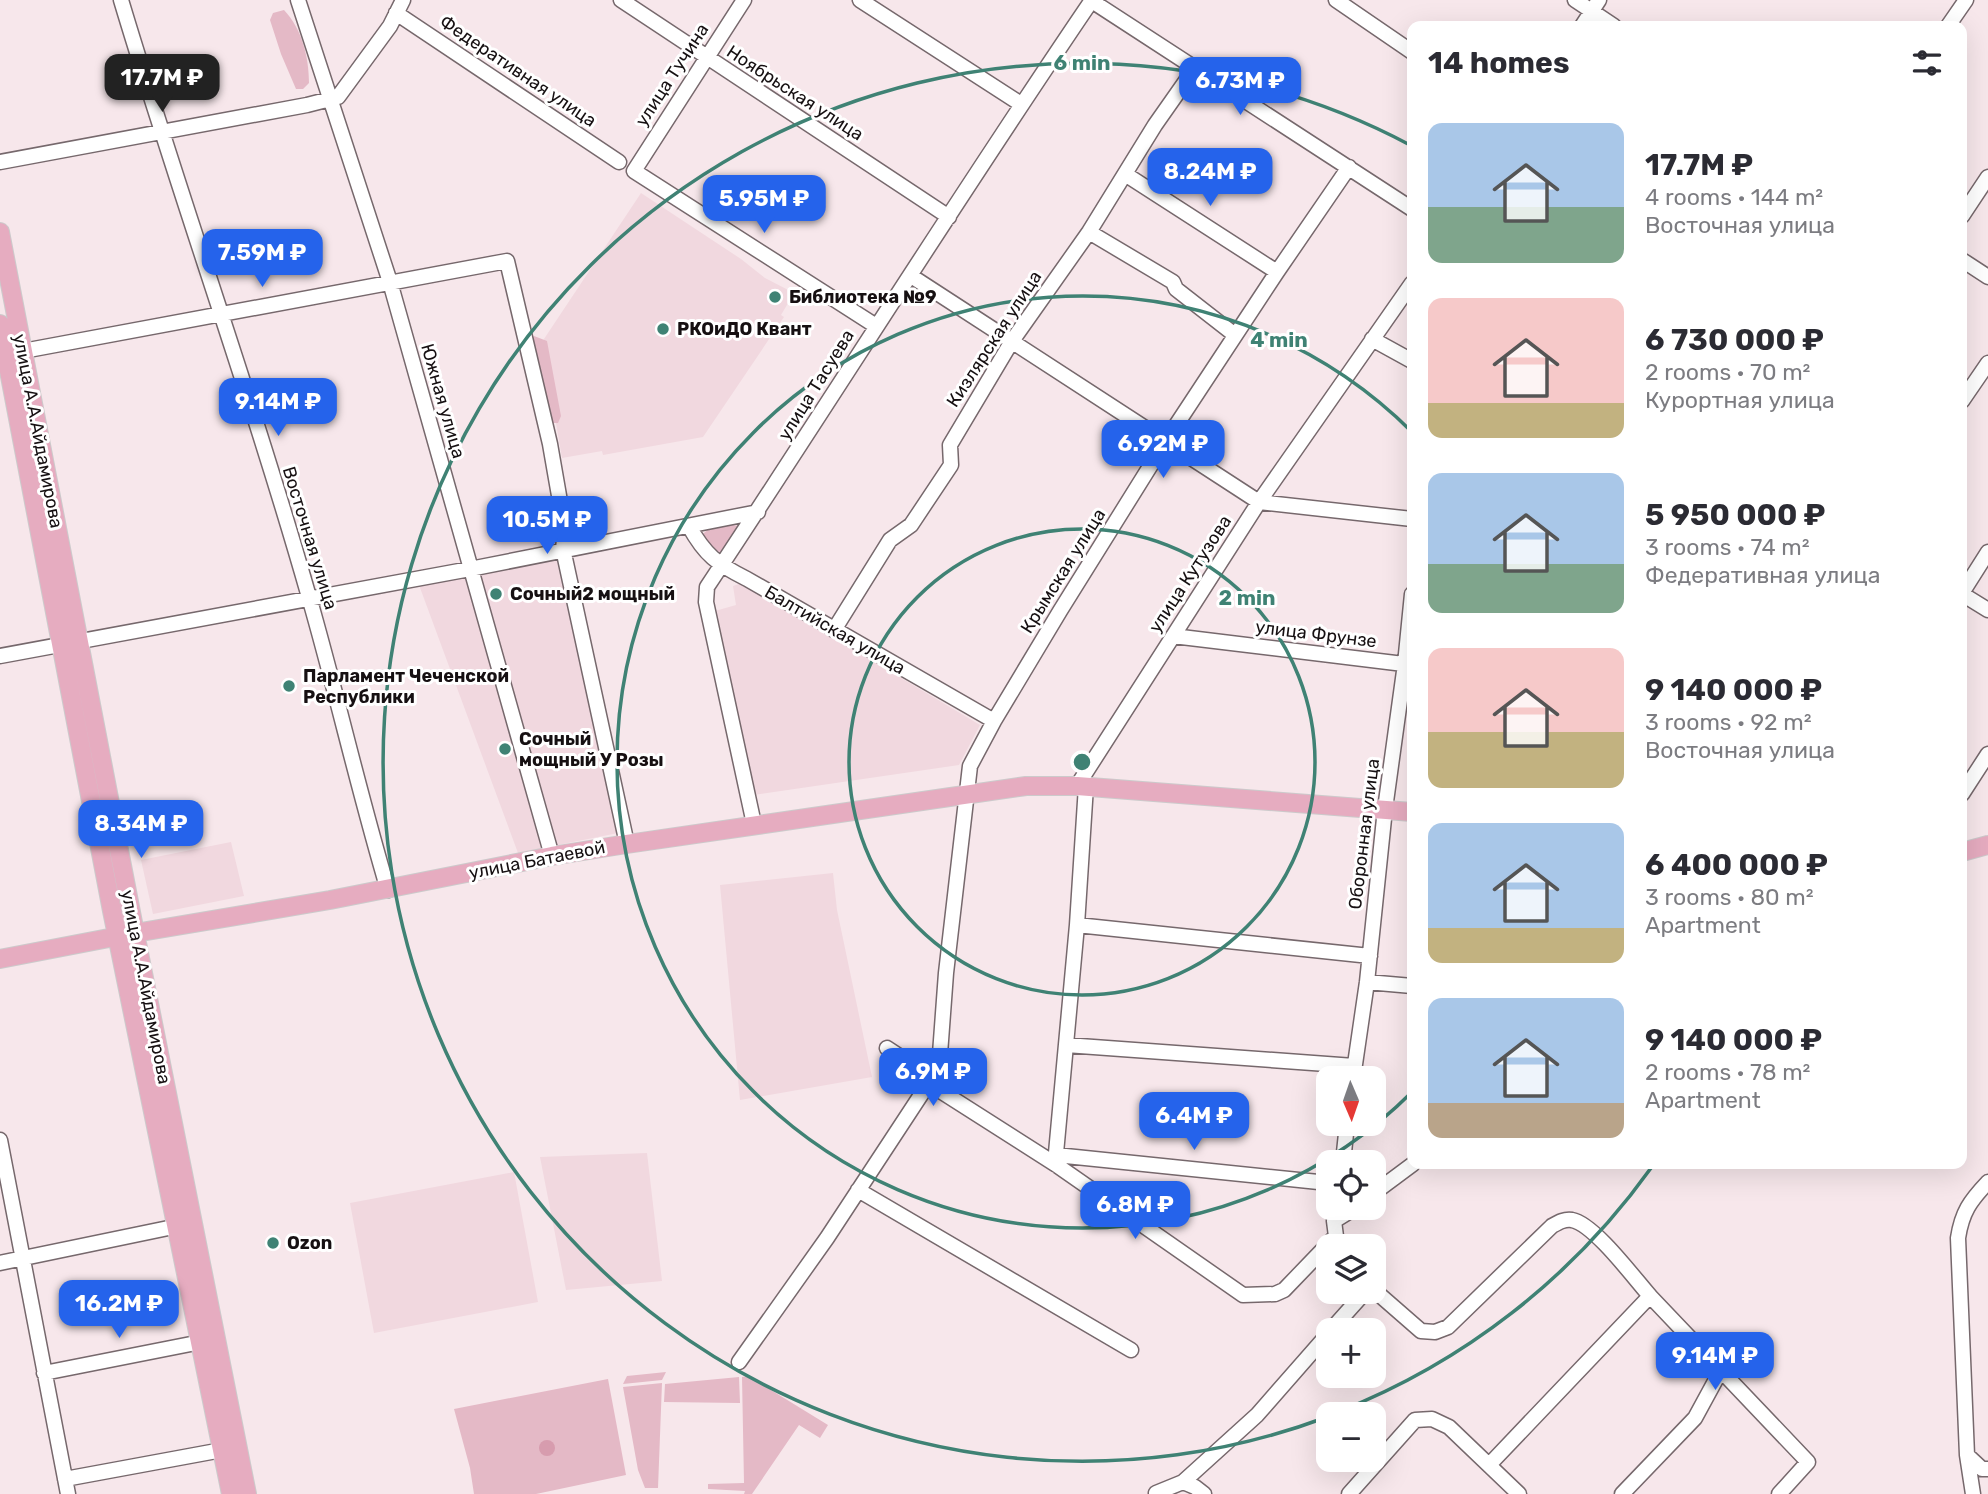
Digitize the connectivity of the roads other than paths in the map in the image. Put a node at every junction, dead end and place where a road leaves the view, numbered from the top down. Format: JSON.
{"nodes":[{"id":1,"x":121,"y":0,"type":"edge"},
{"id":2,"x":298,"y":0,"type":"edge"},
{"id":3,"x":621,"y":0,"type":"edge"},
{"id":4,"x":744,"y":0,"type":"edge"},
{"id":5,"x":860,"y":0,"type":"edge"},
{"id":6,"x":1093,"y":0,"type":"edge"},
{"id":7,"x":1336,"y":0,"type":"edge"},
{"id":8,"x":1575,"y":0,"type":"edge"},
{"id":9,"x":1966,"y":0,"type":"edge"},
{"id":10,"x":400,"y":6,"type":"edge"},
{"id":11,"x":1595,"y":6,"type":"edge"},
{"id":12,"x":1585,"y":21,"type":"edge"},
{"id":13,"x":1609,"y":21,"type":"edge"},
{"id":14,"x":1951,"y":21,"type":"edge"},
{"id":15,"x":1407,"y":49,"type":"edge"},
{"id":16,"x":706,"y":57,"type":"junction"},
{"id":17,"x":1195,"y":68,"type":"junction"},
{"id":18,"x":331,"y":99,"type":"junction"},
{"id":19,"x":1021,"y":104,"type":"junction"},
{"id":20,"x":161,"y":132,"type":"junction"},
{"id":21,"x":0,"y":162,"type":"edge"},
{"id":22,"x":619,"y":162,"type":"dead end"},
{"id":23,"x":1349,"y":167,"type":"junction"},
{"id":24,"x":1125,"y":174,"type":"junction"},
{"id":25,"x":1988,"y":177,"type":"edge"},
{"id":26,"x":1407,"y":206,"type":"edge"},
{"id":27,"x":1967,"y":208,"type":"edge"},
{"id":28,"x":949,"y":217,"type":"junction"},
{"id":29,"x":0,"y":232,"type":"edge"},
{"id":30,"x":1089,"y":232,"type":"junction"},
{"id":31,"x":1967,"y":263,"type":"edge"},
{"id":32,"x":1277,"y":272,"type":"junction"},
{"id":33,"x":911,"y":276,"type":"junction"},
{"id":34,"x":1988,"y":277,"type":"edge"},
{"id":35,"x":390,"y":282,"type":"junction"},
{"id":36,"x":1407,"y":290,"type":"edge"},
{"id":37,"x":222,"y":315,"type":"junction"},
{"id":38,"x":0,"y":324,"type":"edge"},
{"id":39,"x":876,"y":326,"type":"junction"},
{"id":40,"x":1234,"y":335,"type":"junction"},
{"id":41,"x":1372,"y":339,"type":"junction"},
{"id":42,"x":1012,"y":341,"type":"junction"},
{"id":43,"x":10,"y":354,"type":"edge"},
{"id":44,"x":1407,"y":358,"type":"edge"},
{"id":45,"x":1988,"y":363,"type":"edge"},
{"id":46,"x":1967,"y":394,"type":"edge"},
{"id":47,"x":1167,"y":443,"type":"junction"},
{"id":48,"x":1259,"y":502,"type":"junction"},
{"id":49,"x":758,"y":512,"type":"junction"},
{"id":50,"x":1407,"y":518,"type":"edge"},
{"id":51,"x":689,"y":526,"type":"junction"},
{"id":52,"x":563,"y":549,"type":"junction"},
{"id":53,"x":1988,"y":552,"type":"edge"},
{"id":54,"x":721,"y":566,"type":"junction"},
{"id":55,"x":470,"y":569,"type":"junction"},
{"id":56,"x":1967,"y":585,"type":"edge"},
{"id":57,"x":1967,"y":596,"type":"edge"},
{"id":58,"x":310,"y":598,"type":"junction"},
{"id":59,"x":1988,"y":610,"type":"edge"},
{"id":60,"x":834,"y":630,"type":"junction"},
{"id":61,"x":1173,"y":636,"type":"junction"},
{"id":62,"x":70,"y":643,"type":"junction"},
{"id":63,"x":0,"y":656,"type":"edge"},
{"id":64,"x":1407,"y":664,"type":"edge"},
{"id":65,"x":1407,"y":676,"type":"edge"},
{"id":66,"x":994,"y":721,"type":"junction"},
{"id":67,"x":1988,"y":754,"type":"edge"},
{"id":68,"x":1082,"y":786,"type":"junction"},
{"id":69,"x":1967,"y":786,"type":"edge"},
{"id":70,"x":968,"y":794,"type":"junction"},
{"id":71,"x":1385,"y":809,"type":"junction"},
{"id":72,"x":1407,"y":811,"type":"edge"},
{"id":73,"x":754,"y":824,"type":"junction"},
{"id":74,"x":627,"y":844,"type":"junction"},
{"id":75,"x":1988,"y":845,"type":"edge"},
{"id":76,"x":1967,"y":851,"type":"edge"},
{"id":77,"x":552,"y":856,"type":"junction"},
{"id":78,"x":388,"y":890,"type":"junction"},
{"id":79,"x":1077,"y":925,"type":"junction"},
{"id":80,"x":127,"y":935,"type":"junction"},
{"id":81,"x":1370,"y":956,"type":"junction"},
{"id":82,"x":0,"y":959,"type":"edge"},
{"id":83,"x":1367,"y":982,"type":"junction"},
{"id":84,"x":1407,"y":986,"type":"edge"},
{"id":85,"x":1066,"y":1045,"type":"junction"},
{"id":86,"x":887,"y":1048,"type":"dead end"},
{"id":87,"x":1354,"y":1066,"type":"edge"},
{"id":88,"x":1316,"y":1069,"type":"edge"},
{"id":89,"x":932,"y":1078,"type":"junction"},
{"id":90,"x":0,"y":1140,"type":"edge"},
{"id":91,"x":1055,"y":1160,"type":"junction"},
{"id":92,"x":1407,"y":1168,"type":"edge"},
{"id":93,"x":1316,"y":1182,"type":"edge"},
{"id":94,"x":1988,"y":1182,"type":"edge"},
{"id":95,"x":1386,"y":1184,"type":"edge"},
{"id":96,"x":858,"y":1190,"type":"junction"},
{"id":97,"x":178,"y":1226,"type":"junction"},
{"id":98,"x":22,"y":1259,"type":"junction"},
{"id":99,"x":1316,"y":1260,"type":"edge"},
{"id":100,"x":0,"y":1263,"type":"edge"},
{"id":101,"x":1650,"y":1296,"type":"junction"},
{"id":102,"x":1386,"y":1303,"type":"edge"},
{"id":103,"x":1360,"y":1304,"type":"edge"},
{"id":104,"x":1345,"y":1318,"type":"edge"},
{"id":105,"x":201,"y":1342,"type":"junction"},
{"id":106,"x":1316,"y":1348,"type":"edge"},
{"id":107,"x":1131,"y":1350,"type":"dead end"},
{"id":108,"x":739,"y":1362,"type":"dead end"},
{"id":109,"x":1720,"y":1372,"type":"junction"},
{"id":110,"x":44,"y":1373,"type":"junction"},
{"id":111,"x":222,"y":1450,"type":"junction"},
{"id":112,"x":1967,"y":1455,"type":"junction"},
{"id":113,"x":1489,"y":1465,"type":"junction"},
{"id":114,"x":1988,"y":1469,"type":"edge"},
{"id":115,"x":1183,"y":1482,"type":"junction"},
{"id":116,"x":66,"y":1487,"type":"edge"},
{"id":117,"x":1156,"y":1493,"type":"edge"},
{"id":118,"x":231,"y":1494,"type":"edge"},
{"id":119,"x":247,"y":1494,"type":"edge"},
{"id":120,"x":1204,"y":1494,"type":"edge"},
{"id":121,"x":1349,"y":1494,"type":"edge"},
{"id":122,"x":1519,"y":1494,"type":"edge"},
{"id":123,"x":1622,"y":1494,"type":"edge"},
{"id":124,"x":1779,"y":1494,"type":"edge"},
{"id":125,"x":1973,"y":1494,"type":"edge"}],
"edges":[{"from":1,"to":20,"type":"street","name":"Восточная улица"},
{"from":2,"to":18,"type":"street","name":"Южная улица"},
{"from":3,"to":16,"type":"street","name":"Ноябрьская улица"},
{"from":4,"to":16,"type":"street","name":"улица Тучина"},
{"from":5,"to":19,"type":"street"},
{"from":6,"to":17,"type":"street"},
{"from":6,"to":19,"type":"street","name":"улица Тасуева"},
{"from":7,"to":15,"type":"street"},
{"from":8,"to":11,"type":"street"},
{"from":9,"to":14,"type":"street"},
{"from":10,"to":18,"type":"street"},
{"from":10,"to":22,"type":"street","name":"Федеративная улица"},
{"from":11,"to":12,"type":"street"},
{"from":11,"to":13,"type":"street"},
{"from":16,"to":28,"type":"street","name":"Ноябрьская улица"},
{"from":16,"to":39,"type":"street","name":"улица Тучина"},
{"from":17,"to":23,"type":"street"},
{"from":17,"to":24,"type":"street","name":"Кизлярская улица"},
{"from":18,"to":20,"type":"street"},
{"from":18,"to":35,"type":"street","name":"Южная улица"},
{"from":19,"to":28,"type":"street","name":"улица Тасуева"},
{"from":20,"to":21,"type":"street"},
{"from":20,"to":37,"type":"street","name":"Восточная улица"},
{"from":23,"to":26,"type":"street"},
{"from":23,"to":32,"type":"street","name":"Крымская улица"},
{"from":24,"to":30,"type":"street","name":"Кизлярская улица"},
{"from":24,"to":32,"type":"street"},
{"from":25,"to":27,"type":"street"},
{"from":28,"to":33,"type":"street","name":"улица Тасуева"},
{"from":29,"to":43,"type":"main road","name":"улица А.А.Айдамирова"},
{"from":30,"to":40,"type":"street"},
{"from":30,"to":42,"type":"street","name":"Кизлярская улица"},
{"from":31,"to":34,"type":"street"},
{"from":32,"to":40,"type":"street","name":"Крымская улица"},
{"from":33,"to":39,"type":"street","name":"улица Тасуева"},
{"from":33,"to":42,"type":"street"},
{"from":35,"to":37,"type":"street"},
{"from":35,"to":52,"type":"street"},
{"from":35,"to":55,"type":"street","name":"Южная улица"},
{"from":36,"to":41,"type":"street","name":"улица Кутузова"},
{"from":37,"to":43,"type":"street"},
{"from":37,"to":58,"type":"street","name":"Восточная улица"},
{"from":38,"to":43,"type":"main road","name":"улица А.А.Айдамирова"},
{"from":39,"to":49,"type":"street","name":"улица Тасуева"},
{"from":40,"to":47,"type":"street","name":"Крымская улица"},
{"from":41,"to":44,"type":"street"},
{"from":41,"to":48,"type":"street","name":"улица Кутузова"},
{"from":42,"to":47,"type":"street"},
{"from":42,"to":60,"type":"street","name":"Кизлярская улица"},
{"from":43,"to":62,"type":"main road","name":"улица А.А.Айдамирова"},
{"from":45,"to":46,"type":"street"},
{"from":47,"to":48,"type":"street"},
{"from":47,"to":66,"type":"street","name":"Крымская улица"},
{"from":48,"to":50,"type":"street"},
{"from":48,"to":61,"type":"street","name":"улица Кутузова"},
{"from":49,"to":51,"type":"street"},
{"from":49,"to":54,"type":"street","name":"улица Тасуева"},
{"from":51,"to":52,"type":"street"},
{"from":51,"to":54,"type":"street","name":"Балтийская улица"},
{"from":52,"to":55,"type":"street"},
{"from":52,"to":74,"type":"street"},
{"from":53,"to":56,"type":"street"},
{"from":54,"to":60,"type":"street","name":"Балтийская улица"},
{"from":54,"to":73,"type":"street","name":"улица Тасуева"},
{"from":55,"to":58,"type":"street"},
{"from":55,"to":77,"type":"street","name":"Южная улица"},
{"from":57,"to":59,"type":"street"},
{"from":58,"to":62,"type":"street"},
{"from":58,"to":78,"type":"street","name":"Восточная улица"},
{"from":60,"to":66,"type":"street","name":"Балтийская улица"},
{"from":61,"to":64,"type":"street","name":"улица Фрунзе"},
{"from":61,"to":68,"type":"street","name":"улица Кутузова"},
{"from":62,"to":63,"type":"street"},
{"from":62,"to":80,"type":"main road","name":"улица А.А.Айдамирова"},
{"from":65,"to":71,"type":"street","name":"Оборонная улица"},
{"from":66,"to":70,"type":"street","name":"Крымская улица"},
{"from":67,"to":69,"type":"street"},
{"from":68,"to":70,"type":"main road","name":"улица Батаевой"},
{"from":68,"to":71,"type":"main road"},
{"from":68,"to":79,"type":"street"},
{"from":70,"to":73,"type":"main road","name":"улица Батаевой"},
{"from":70,"to":89,"type":"street","name":"Крымская улица"},
{"from":71,"to":72,"type":"main road"},
{"from":71,"to":81,"type":"street","name":"Оборонная улица"},
{"from":73,"to":74,"type":"main road","name":"улица Батаевой"},
{"from":74,"to":77,"type":"main road","name":"улица Батаевой"},
{"from":75,"to":76,"type":"main road"},
{"from":77,"to":78,"type":"main road","name":"улица Батаевой"},
{"from":78,"to":80,"type":"main road","name":"улица Батаевой"},
{"from":79,"to":81,"type":"street"},
{"from":79,"to":85,"type":"street"},
{"from":80,"to":82,"type":"main road","name":"улица Батаевой"},
{"from":80,"to":97,"type":"main road","name":"улица А.А.Айдамирова"},
{"from":80,"to":119,"type":"main road","name":"улица А.А.Айдамирова"},
{"from":81,"to":83,"type":"street","name":"Оборонная улица"},
{"from":83,"to":84,"type":"street"},
{"from":83,"to":87,"type":"street","name":"Оборонная улица"},
{"from":85,"to":88,"type":"street"},
{"from":85,"to":91,"type":"street"},
{"from":86,"to":89,"type":"street"},
{"from":89,"to":91,"type":"street"},
{"from":89,"to":96,"type":"street"},
{"from":90,"to":98,"type":"street"},
{"from":91,"to":93,"type":"street"},
{"from":91,"to":99,"type":"street"},
{"from":92,"to":95,"type":"street"},
{"from":94,"to":112,"type":"street"},
{"from":96,"to":107,"type":"street"},
{"from":96,"to":108,"type":"street"},
{"from":97,"to":98,"type":"street"},
{"from":97,"to":105,"type":"main road","name":"улица А.А.Айдамирова"},
{"from":98,"to":100,"type":"street"},
{"from":98,"to":110,"type":"street"},
{"from":101,"to":102,"type":"street"},
{"from":101,"to":109,"type":"street"},
{"from":101,"to":113,"type":"street"},
{"from":103,"to":104,"type":"street"},
{"from":105,"to":110,"type":"street"},
{"from":105,"to":111,"type":"main road","name":"улица А.А.Айдамирова"},
{"from":106,"to":115,"type":"street"},
{"from":109,"to":123,"type":"street"},
{"from":109,"to":124,"type":"street"},
{"from":110,"to":116,"type":"street"},
{"from":111,"to":116,"type":"street"},
{"from":111,"to":118,"type":"main road","name":"улица А.А.Айдамирова"},
{"from":112,"to":114,"type":"street"},
{"from":112,"to":125,"type":"street"},
{"from":113,"to":121,"type":"street"},
{"from":113,"to":122,"type":"street"},
{"from":115,"to":117,"type":"street"},
{"from":115,"to":120,"type":"street"}]}
